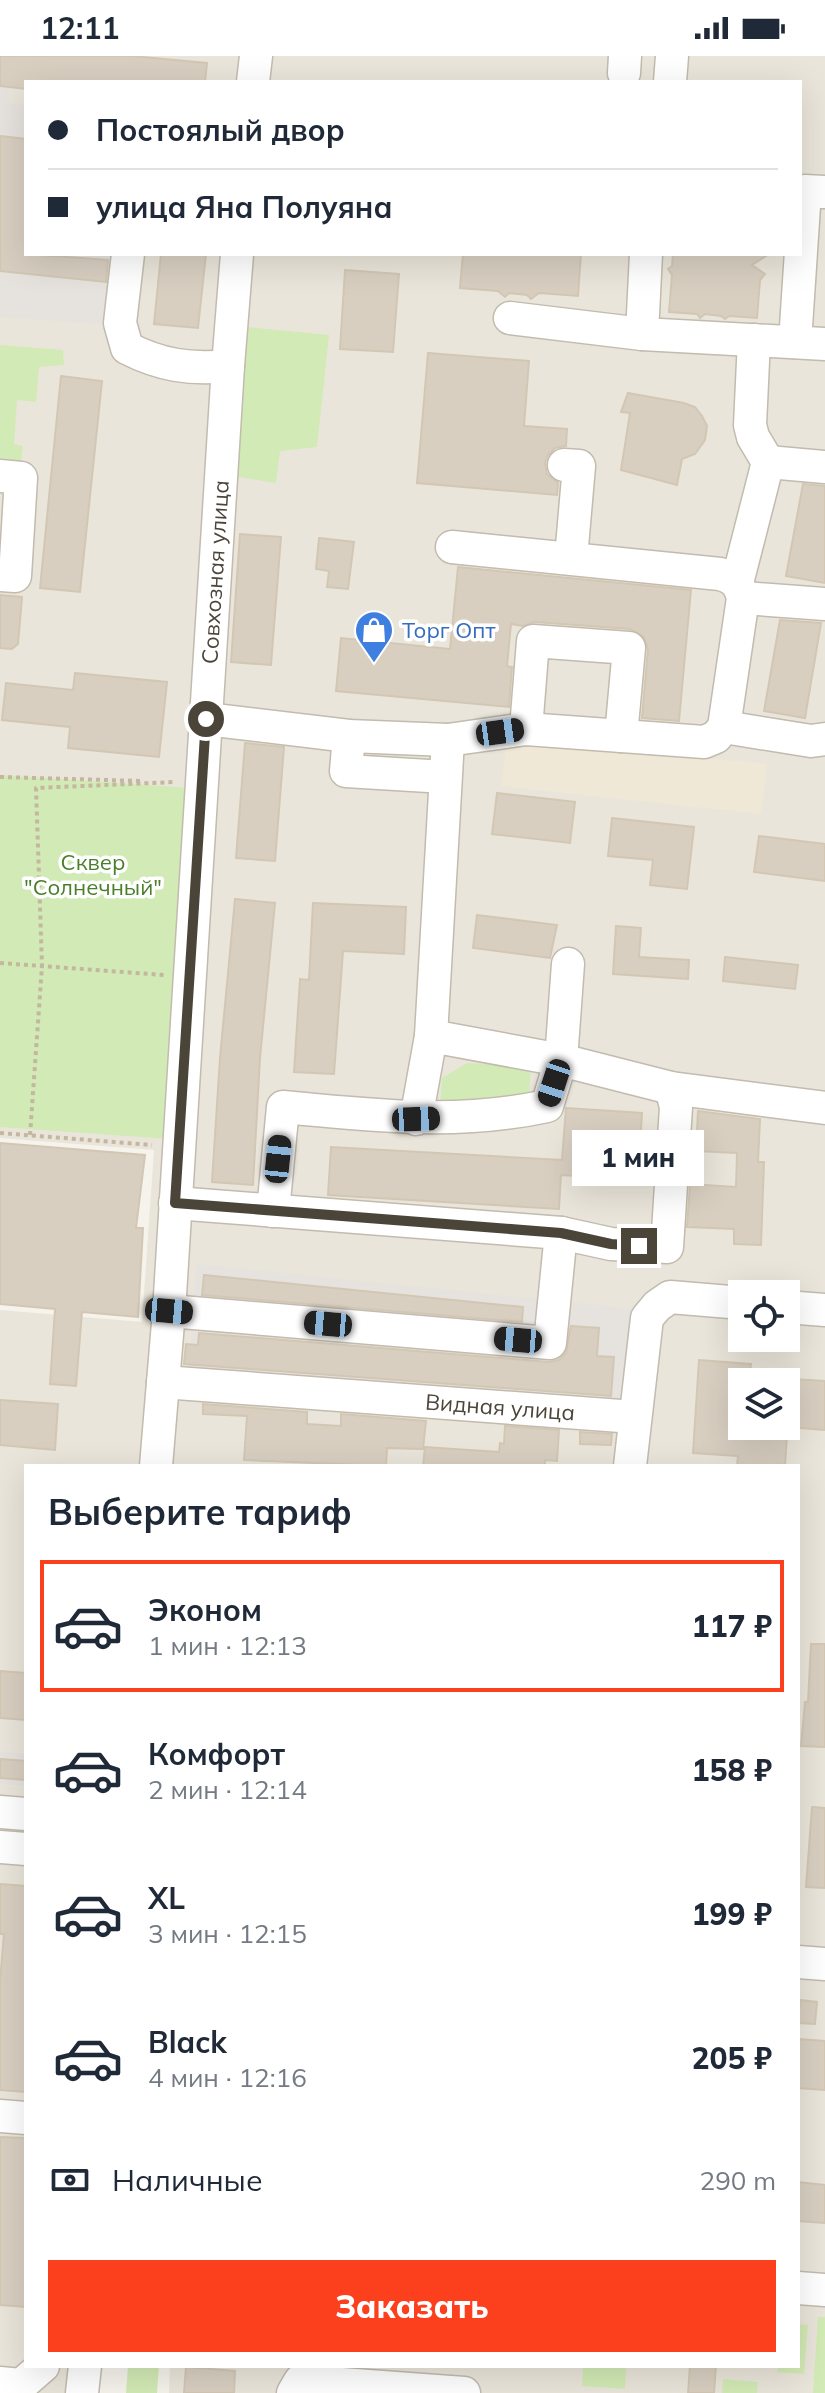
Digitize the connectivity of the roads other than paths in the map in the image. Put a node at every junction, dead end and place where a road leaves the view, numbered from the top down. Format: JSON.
{"nodes":[{"id":1,"x":256,"y":56,"type":"edge"},
{"id":2,"x":672,"y":56,"type":"edge"},
{"id":3,"x":253,"y":80,"type":"edge"},
{"id":4,"x":670,"y":80,"type":"edge"},
{"id":5,"x":825,"y":192,"type":"edge"},
{"id":6,"x":128,"y":256,"type":"edge"},
{"id":7,"x":237,"y":256,"type":"edge"},
{"id":8,"x":646,"y":256,"type":"edge"},
{"id":9,"x":510,"y":318,"type":"dead end"},
{"id":10,"x":642,"y":334,"type":"junction"},
{"id":11,"x":754,"y":340,"type":"junction"},
{"id":12,"x":810,"y":343,"type":"edge"},
{"id":13,"x":228,"y":366,"type":"junction"},
{"id":14,"x":768,"y":462,"type":"junction"},
{"id":15,"x":564,"y":465,"type":"dead end"},
{"id":16,"x":825,"y":467,"type":"edge"},
{"id":17,"x":0,"y":476,"type":"edge"},
{"id":18,"x":452,"y":547,"type":"dead end"},
{"id":19,"x":571,"y":558,"type":"junction"},
{"id":20,"x":0,"y":575,"type":"edge"},
{"id":21,"x":740,"y":590,"type":"junction"},
{"id":22,"x":825,"y":604,"type":"edge"},
{"id":23,"x":206,"y":719,"type":"junction"},
{"id":24,"x":724,"y":727,"type":"junction"},
{"id":25,"x":526,"y":729,"type":"junction"},
{"id":26,"x":349,"y":736,"type":"junction"},
{"id":27,"x":621,"y":736,"type":"junction"},
{"id":28,"x":825,"y":739,"type":"edge"},
{"id":29,"x":448,"y":740,"type":"junction"},
{"id":30,"x":445,"y":777,"type":"junction"},
{"id":31,"x":568,"y":964,"type":"dead end"},
{"id":32,"x":431,"y":1036,"type":"junction"},
{"id":33,"x":561,"y":1060,"type":"junction"},
{"id":34,"x":671,"y":1088,"type":"junction"},
{"id":35,"x":825,"y":1108,"type":"edge"},
{"id":36,"x":416,"y":1119,"type":"junction"},
{"id":37,"x":175,"y":1203,"type":"junction"},
{"id":38,"x":273,"y":1211,"type":"junction"},
{"id":39,"x":561,"y":1233,"type":"junction"},
{"id":40,"x":728,"y":1302,"type":"edge"},
{"id":41,"x":800,"y":1308,"type":"edge"},
{"id":42,"x":825,"y":1310,"type":"edge"},
{"id":43,"x":169,"y":1311,"type":"junction"},
{"id":44,"x":163,"y":1382,"type":"junction"},
{"id":45,"x":634,"y":1417,"type":"junction"},
{"id":46,"x":156,"y":1464,"type":"edge"},
{"id":47,"x":630,"y":1464,"type":"edge"},
{"id":48,"x":0,"y":1812,"type":"edge"},
{"id":49,"x":24,"y":1814,"type":"edge"},
{"id":50,"x":0,"y":1847,"type":"edge"},
{"id":51,"x":24,"y":1849,"type":"edge"},
{"id":52,"x":800,"y":1962,"type":"edge"},
{"id":53,"x":825,"y":1964,"type":"edge"},
{"id":54,"x":0,"y":2116,"type":"edge"},
{"id":55,"x":24,"y":2118,"type":"edge"},
{"id":56,"x":800,"y":2288,"type":"edge"},
{"id":57,"x":825,"y":2290,"type":"edge"},
{"id":58,"x":41,"y":2368,"type":"edge"},
{"id":59,"x":85,"y":2368,"type":"edge"},
{"id":60,"x":0,"y":2383,"type":"edge"},
{"id":61,"x":82,"y":2393,"type":"edge"},
{"id":62,"x":293,"y":2393,"type":"edge"},
{"id":63,"x":464,"y":2393,"type":"edge"}],
"edges":[{"from":1,"to":3,"type":"street"},
{"from":2,"to":4,"type":"street"},
{"from":5,"to":12,"type":"street"},
{"from":6,"to":13,"type":"street"},
{"from":7,"to":13,"type":"street","name":"Совхозная улица"},
{"from":8,"to":10,"type":"street"},
{"from":9,"to":10,"type":"street"},
{"from":10,"to":11,"type":"street"},
{"from":11,"to":12,"type":"street"},
{"from":11,"to":14,"type":"street"},
{"from":13,"to":23,"type":"street","name":"Совхозная улица"},
{"from":14,"to":16,"type":"street"},
{"from":14,"to":21,"type":"street"},
{"from":15,"to":19,"type":"street"},
{"from":17,"to":20,"type":"street"},
{"from":18,"to":19,"type":"street"},
{"from":19,"to":21,"type":"street"},
{"from":21,"to":22,"type":"street"},
{"from":21,"to":24,"type":"street"},
{"from":23,"to":26,"type":"street"},
{"from":23,"to":37,"type":"street","name":"Совхозная улица"},
{"from":24,"to":27,"type":"street"},
{"from":24,"to":28,"type":"street"},
{"from":25,"to":27,"type":"street"},
{"from":25,"to":27,"type":"street"},
{"from":25,"to":29,"type":"street"},
{"from":26,"to":29,"type":"street"},
{"from":26,"to":30,"type":"street"},
{"from":29,"to":30,"type":"street"},
{"from":30,"to":32,"type":"street"},
{"from":31,"to":33,"type":"street"},
{"from":32,"to":33,"type":"street"},
{"from":32,"to":36,"type":"street"},
{"from":33,"to":34,"type":"street"},
{"from":33,"to":36,"type":"street"},
{"from":34,"to":35,"type":"street"},
{"from":34,"to":39,"type":"street"},
{"from":36,"to":38,"type":"street"},
{"from":37,"to":38,"type":"street"},
{"from":37,"to":43,"type":"street","name":"Совхозная улица"},
{"from":38,"to":39,"type":"street"},
{"from":39,"to":43,"type":"street"},
{"from":40,"to":45,"type":"street"},
{"from":41,"to":42,"type":"street"},
{"from":43,"to":44,"type":"street","name":"Совхозная улица"},
{"from":44,"to":45,"type":"street","name":"Видная улица"},
{"from":44,"to":46,"type":"street","name":"Совхозная улица"},
{"from":45,"to":47,"type":"street"},
{"from":48,"to":49,"type":"street"},
{"from":50,"to":51,"type":"street"},
{"from":52,"to":53,"type":"street"},
{"from":54,"to":55,"type":"street"},
{"from":56,"to":57,"type":"street"},
{"from":58,"to":60,"type":"street"},
{"from":59,"to":61,"type":"street"},
{"from":62,"to":63,"type":"street"}]}
